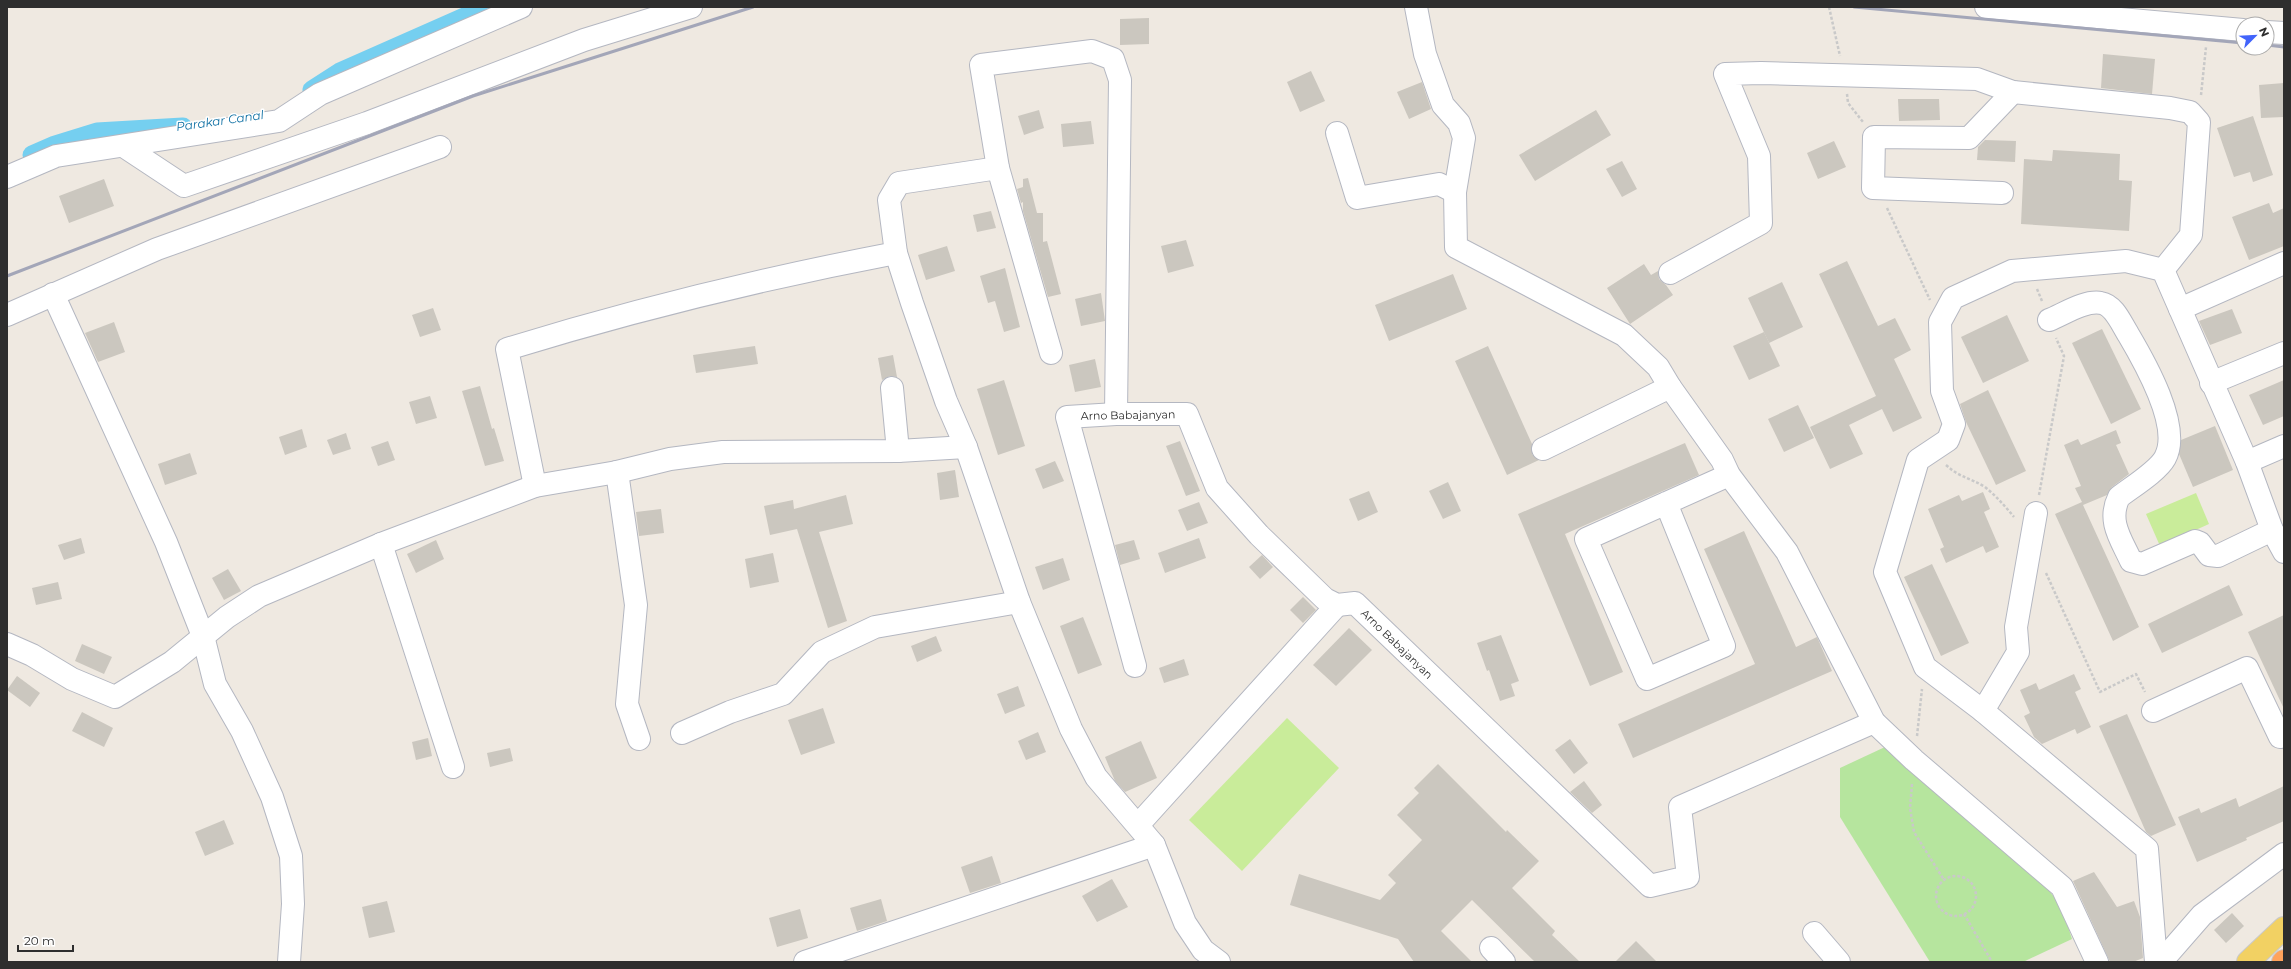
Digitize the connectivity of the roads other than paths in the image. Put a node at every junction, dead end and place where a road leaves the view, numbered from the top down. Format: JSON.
{"nodes":[{"id":1,"x":520,"y":7,"type":"edge"},
{"id":2,"x":691,"y":7,"type":"edge"},
{"id":3,"x":1416,"y":7,"type":"edge"},
{"id":4,"x":1986,"y":7,"type":"edge"},
{"id":5,"x":2235,"y":29,"type":"edge"},
{"id":6,"x":2013,"y":92,"type":"junction"},
{"id":7,"x":1337,"y":133,"type":"dead end"},
{"id":8,"x":125,"y":147,"type":"junction"},
{"id":9,"x":440,"y":147,"type":"dead end"},
{"id":10,"x":998,"y":168,"type":"junction"},
{"id":11,"x":7,"y":177,"type":"edge"},
{"id":12,"x":1455,"y":192,"type":"junction"},
{"id":13,"x":2002,"y":193,"type":"dead end"},
{"id":14,"x":896,"y":253,"type":"junction"},
{"id":15,"x":2284,"y":263,"type":"edge"},
{"id":16,"x":2163,"y":270,"type":"junction"},
{"id":17,"x":1670,"y":273,"type":"dead end"},
{"id":18,"x":53,"y":294,"type":"junction"},
{"id":19,"x":2180,"y":309,"type":"junction"},
{"id":20,"x":7,"y":315,"type":"edge"},
{"id":21,"x":2049,"y":320,"type":"road end"},
{"id":22,"x":1051,"y":353,"type":"dead end"},
{"id":23,"x":2284,"y":353,"type":"edge"},
{"id":24,"x":2211,"y":383,"type":"junction"},
{"id":25,"x":1670,"y":387,"type":"junction"},
{"id":26,"x":892,"y":388,"type":"dead end"},
{"id":27,"x":1116,"y":414,"type":"junction"},
{"id":28,"x":2284,"y":446,"type":"edge"},
{"id":29,"x":966,"y":447,"type":"junction"},
{"id":30,"x":1543,"y":449,"type":"dead end"},
{"id":31,"x":898,"y":451,"type":"junction"},
{"id":32,"x":2247,"y":462,"type":"junction"},
{"id":33,"x":617,"y":472,"type":"junction"},
{"id":34,"x":1729,"y":475,"type":"junction"},
{"id":35,"x":535,"y":486,"type":"junction"},
{"id":36,"x":1666,"y":503,"type":"junction"},
{"id":37,"x":2036,"y":513,"type":"road end"},
{"id":38,"x":2272,"y":530,"type":"junction"},
{"id":39,"x":381,"y":544,"type":"junction"},
{"id":40,"x":2284,"y":552,"type":"edge"},
{"id":41,"x":1019,"y":602,"type":"junction"},
{"id":42,"x":1337,"y":605,"type":"junction"},
{"id":43,"x":202,"y":636,"type":"junction"},
{"id":44,"x":7,"y":644,"type":"edge"},
{"id":45,"x":1135,"y":666,"type":"dead end"},
{"id":46,"x":1983,"y":711,"type":"junction"},
{"id":47,"x":2153,"y":711,"type":"road end"},
{"id":48,"x":1874,"y":722,"type":"junction"},
{"id":49,"x":682,"y":733,"type":"dead end"},
{"id":50,"x":2284,"y":736,"type":"edge"},
{"id":51,"x":640,"y":739,"type":"dead end"},
{"id":52,"x":453,"y":767,"type":"dead end"},
{"id":53,"x":1138,"y":825,"type":"junction"},
{"id":54,"x":1154,"y":845,"type":"junction"},
{"id":55,"x":2284,"y":854,"type":"edge"},
{"id":56,"x":2284,"y":928,"type":"edge"},
{"id":57,"x":1814,"y":933,"type":"dead end"},
{"id":58,"x":290,"y":962,"type":"edge"},
{"id":59,"x":805,"y":962,"type":"edge"},
{"id":60,"x":1219,"y":962,"type":"edge"},
{"id":61,"x":1839,"y":962,"type":"edge"},
{"id":62,"x":2097,"y":962,"type":"edge"},
{"id":63,"x":2156,"y":962,"type":"edge"},
{"id":64,"x":2161,"y":962,"type":"edge"},
{"id":65,"x":2248,"y":962,"type":"edge"}],
"edges":[{"from":1,"to":8,"type":"lane"},
{"from":2,"to":8,"type":"lane"},
{"from":3,"to":12,"type":"lane"},
{"from":4,"to":5,"type":"lane"},
{"from":6,"to":13,"type":"lane"},
{"from":6,"to":16,"type":"lane"},
{"from":6,"to":17,"type":"lane"},
{"from":7,"to":12,"type":"lane"},
{"from":8,"to":11,"type":"lane"},
{"from":9,"to":18,"type":"lane"},
{"from":10,"to":14,"type":"lane"},
{"from":10,"to":22,"type":"lane"},
{"from":10,"to":27,"type":"lane"},
{"from":12,"to":25,"type":"lane"},
{"from":14,"to":29,"type":"lane"},
{"from":14,"to":35,"type":"lane"},
{"from":15,"to":19,"type":"lane"},
{"from":16,"to":19,"type":"lane"},
{"from":16,"to":46,"type":"lane"},
{"from":18,"to":20,"type":"lane"},
{"from":18,"to":43,"type":"lane"},
{"from":19,"to":24,"type":"lane"},
{"from":21,"to":38,"type":"lane"},
{"from":23,"to":24,"type":"lane"},
{"from":24,"to":32,"type":"lane"},
{"from":25,"to":30,"type":"lane"},
{"from":25,"to":34,"type":"lane"},
{"from":26,"to":31,"type":"lane"},
{"from":27,"to":42,"type":"lane","name":"Arno Babajanyan"},
{"from":27,"to":45,"type":"lane","name":"Arno Babajanyan"},
{"from":28,"to":32,"type":"lane"},
{"from":29,"to":31,"type":"lane"},
{"from":29,"to":41,"type":"lane"},
{"from":31,"to":33,"type":"lane"},
{"from":32,"to":38,"type":"lane"},
{"from":33,"to":35,"type":"lane"},
{"from":33,"to":51,"type":"lane"},
{"from":34,"to":36,"type":"lane"},
{"from":34,"to":48,"type":"lane"},
{"from":35,"to":39,"type":"lane"},
{"from":36,"to":36,"type":"lane"},
{"from":37,"to":46,"type":"lane"},
{"from":38,"to":40,"type":"lane"},
{"from":39,"to":43,"type":"lane"},
{"from":39,"to":52,"type":"lane"},
{"from":41,"to":49,"type":"lane"},
{"from":41,"to":53,"type":"lane"},
{"from":42,"to":48,"type":"lane","name":"Arno Babajanyan"},
{"from":42,"to":53,"type":"lane"},
{"from":43,"to":44,"type":"lane"},
{"from":43,"to":58,"type":"lane"},
{"from":46,"to":63,"type":"lane"},
{"from":47,"to":50,"type":"lane"},
{"from":48,"to":62,"type":"lane"},
{"from":53,"to":54,"type":"lane"},
{"from":54,"to":59,"type":"lane"},
{"from":54,"to":60,"type":"lane"},
{"from":55,"to":64,"type":"lane"},
{"from":56,"to":65,"type":"main road"},
{"from":57,"to":61,"type":"lane"}]}
